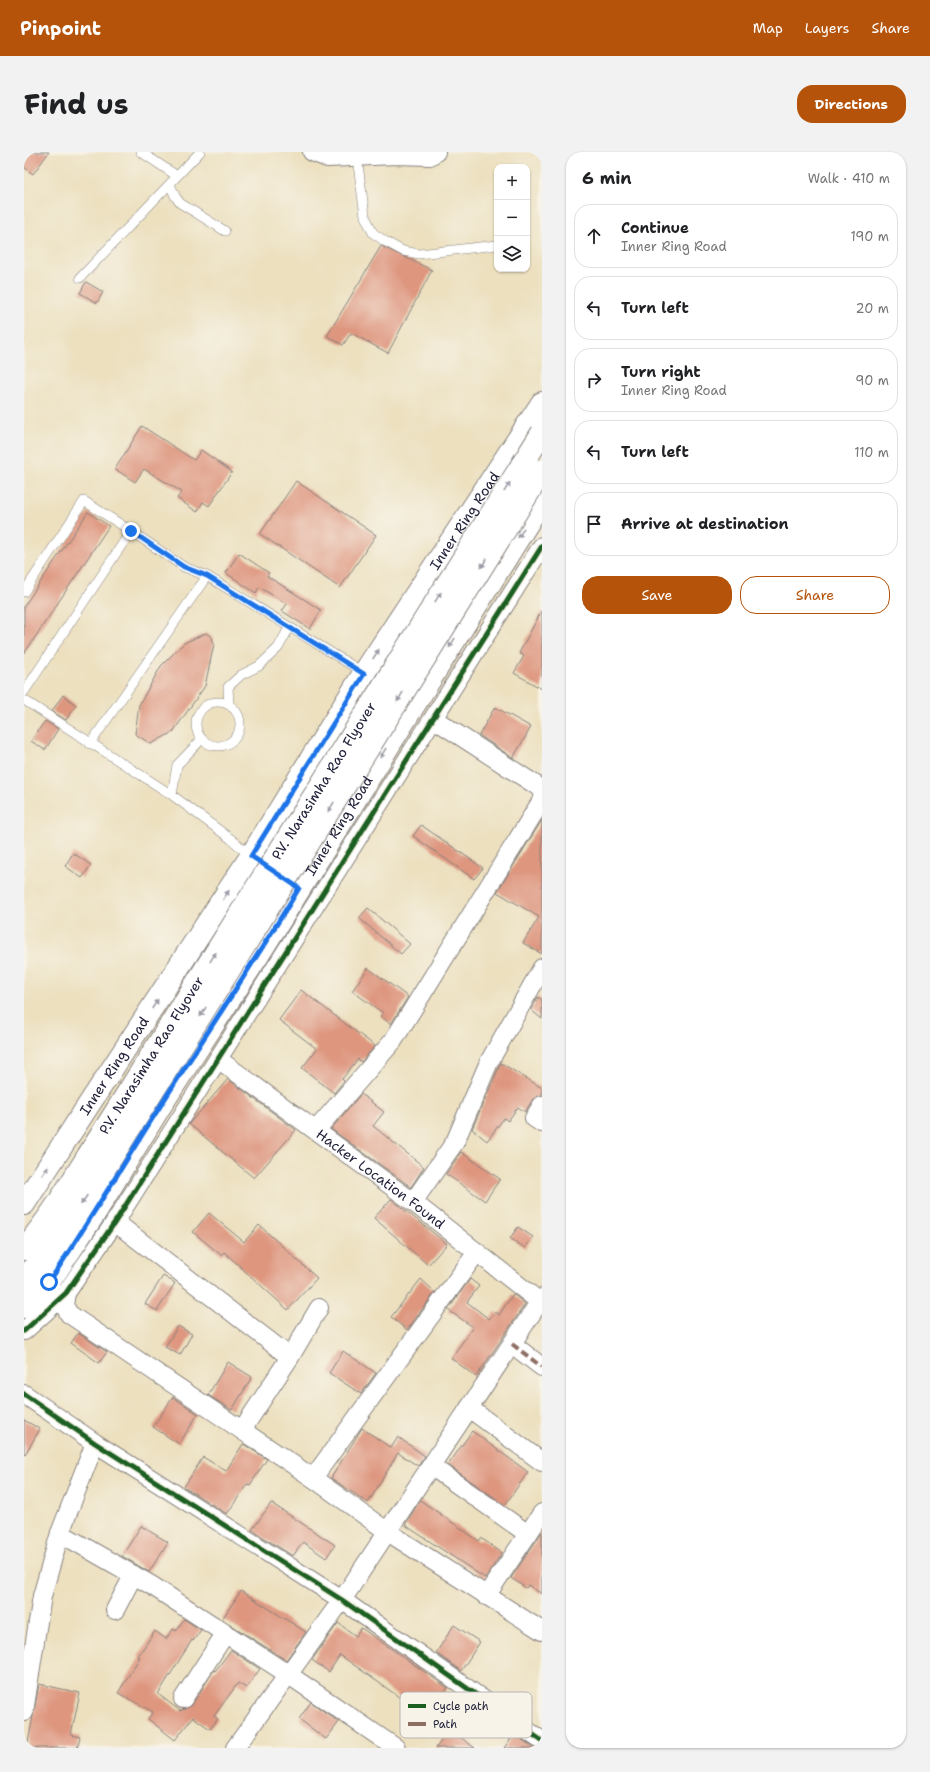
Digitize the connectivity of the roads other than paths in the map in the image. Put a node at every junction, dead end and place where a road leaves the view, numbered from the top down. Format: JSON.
{"nodes":[{"id":1,"x":141,"y":152,"type":"edge"},
{"id":2,"x":200,"y":152,"type":"edge"},
{"id":3,"x":312,"y":152,"type":"edge"},
{"id":4,"x":436,"y":152,"type":"edge"},
{"id":5,"x":357,"y":157,"type":"junction"},
{"id":6,"x":177,"y":176,"type":"junction"},
{"id":7,"x":170,"y":184,"type":"junction"},
{"id":8,"x":225,"y":231,"type":"dead end"},
{"id":9,"x":494,"y":245,"type":"edge"},
{"id":10,"x":80,"y":278,"type":"dead end"},
{"id":11,"x":542,"y":403,"type":"edge"},
{"id":12,"x":542,"y":433,"type":"edge"},
{"id":13,"x":542,"y":471,"type":"edge"},
{"id":14,"x":542,"y":500,"type":"edge"},
{"id":15,"x":131,"y":531,"type":"junction"},
{"id":16,"x":542,"y":546,"type":"edge"},
{"id":17,"x":207,"y":576,"type":"junction"},
{"id":18,"x":24,"y":592,"type":"edge"},
{"id":19,"x":289,"y":628,"type":"junction"},
{"id":20,"x":364,"y":674,"type":"junction"},
{"id":21,"x":24,"y":692,"type":"edge"},
{"id":22,"x":24,"y":700,"type":"edge"},
{"id":23,"x":229,"y":705,"type":"junction"},
{"id":24,"x":434,"y":719,"type":"junction"},
{"id":25,"x":202,"y":739,"type":"junction"},
{"id":26,"x":90,"y":744,"type":"junction"},
{"id":27,"x":542,"y":789,"type":"edge"},
{"id":28,"x":172,"y":795,"type":"junction"},
{"id":29,"x":542,"y":800,"type":"edge"},
{"id":30,"x":251,"y":856,"type":"junction"},
{"id":31,"x":299,"y":888,"type":"junction"},
{"id":32,"x":542,"y":968,"type":"edge"},
{"id":33,"x":218,"y":1059,"type":"junction"},
{"id":34,"x":542,"y":1106,"type":"edge"},
{"id":35,"x":542,"y":1123,"type":"edge"},
{"id":36,"x":316,"y":1130,"type":"junction"},
{"id":37,"x":413,"y":1202,"type":"junction"},
{"id":38,"x":24,"y":1204,"type":"edge"},
{"id":39,"x":115,"y":1222,"type":"junction"},
{"id":40,"x":24,"y":1249,"type":"edge"},
{"id":41,"x":477,"y":1252,"type":"junction"},
{"id":42,"x":24,"y":1280,"type":"edge"},
{"id":43,"x":66,"y":1293,"type":"junction"},
{"id":44,"x":541,"y":1300,"type":"edge"},
{"id":45,"x":24,"y":1307,"type":"edge"},
{"id":46,"x":319,"y":1308,"type":"dead end"},
{"id":47,"x":24,"y":1331,"type":"edge"},
{"id":48,"x":512,"y":1344,"type":"junction"},
{"id":49,"x":290,"y":1357,"type":"junction"},
{"id":50,"x":542,"y":1367,"type":"edge"},
{"id":51,"x":24,"y":1394,"type":"edge"},
{"id":52,"x":469,"y":1408,"type":"junction"},
{"id":53,"x":242,"y":1430,"type":"junction"},
{"id":54,"x":95,"y":1443,"type":"junction"},
{"id":55,"x":542,"y":1462,"type":"edge"},
{"id":56,"x":431,"y":1466,"type":"junction"},
{"id":57,"x":313,"y":1478,"type":"junction"},
{"id":58,"x":542,"y":1513,"type":"edge"},
{"id":59,"x":388,"y":1532,"type":"junction"},
{"id":60,"x":60,"y":1533,"type":"junction"},
{"id":61,"x":528,"y":1534,"type":"junction"},
{"id":62,"x":133,"y":1576,"type":"junction"},
{"id":63,"x":486,"y":1596,"type":"junction"},
{"id":64,"x":342,"y":1600,"type":"junction"},
{"id":65,"x":115,"y":1610,"type":"dead end"},
{"id":66,"x":542,"y":1631,"type":"edge"},
{"id":67,"x":225,"y":1634,"type":"junction"},
{"id":68,"x":289,"y":1675,"type":"junction"},
{"id":69,"x":472,"y":1692,"type":"edge"},
{"id":70,"x":183,"y":1699,"type":"dead end"},
{"id":71,"x":24,"y":1712,"type":"edge"},
{"id":72,"x":532,"y":1734,"type":"edge"},
{"id":73,"x":542,"y":1741,"type":"edge"},
{"id":74,"x":242,"y":1746,"type":"edge"},
{"id":75,"x":396,"y":1748,"type":"edge"}],
"edges":[{"from":1,"to":6,"type":"lane"},
{"from":2,"to":6,"type":"lane"},
{"from":3,"to":5,"type":"street"},
{"from":4,"to":5,"type":"street"},
{"from":5,"to":9,"type":"lane"},
{"from":6,"to":7,"type":"lane"},
{"from":7,"to":8,"type":"lane"},
{"from":7,"to":10,"type":"lane"},
{"from":20,"to":11,"type":"main road","name":"Inner Ring Road","one_way":true},
{"from":40,"to":12,"type":"main road","name":"P.V. Narasimha Rao Flyover","one_way":true,"bridge":true},
{"from":13,"to":42,"type":"main road","name":"P.V. Narasimha Rao Flyover","one_way":true,"bridge":true},
{"from":14,"to":31,"type":"main road","name":"Inner Ring Road","one_way":true},
{"from":15,"to":17,"type":"lane"},
{"from":15,"to":18,"type":"lane"},
{"from":15,"to":21,"type":"lane"},
{"from":16,"to":24,"type":"street"},
{"from":17,"to":19,"type":"lane"},
{"from":17,"to":26,"type":"lane"},
{"from":19,"to":20,"type":"lane"},
{"from":19,"to":23,"type":"lane"},
{"from":20,"to":30,"type":"main road","name":"Inner Ring Road"},
{"from":22,"to":26,"type":"lane"},
{"from":23,"to":25,"type":"lane"},
{"from":23,"to":25,"type":"lane"},
{"from":24,"to":27,"type":"street"},
{"from":24,"to":33,"type":"street"},
{"from":25,"to":28,"type":"lane"},
{"from":26,"to":28,"type":"lane"},
{"from":28,"to":30,"type":"lane"},
{"from":29,"to":36,"type":"street"},
{"from":30,"to":31,"type":"lane"},
{"from":38,"to":30,"type":"main road","name":"Inner Ring Road","one_way":true},
{"from":31,"to":45,"type":"main road","name":"Inner Ring Road"},
{"from":32,"to":37,"type":"street"},
{"from":33,"to":36,"type":"street","name":"Hacker Location Found"},
{"from":33,"to":39,"type":"street"},
{"from":34,"to":35,"type":"street"},
{"from":36,"to":37,"type":"street","name":"Hacker Location Found"},
{"from":37,"to":41,"type":"street","name":"Hacker Location Found"},
{"from":39,"to":43,"type":"street"},
{"from":39,"to":49,"type":"street"},
{"from":41,"to":44,"type":"street","name":"Hacker Location Found"},
{"from":41,"to":57,"type":"street"},
{"from":43,"to":47,"type":"street"},
{"from":43,"to":53,"type":"street"},
{"from":44,"to":48,"type":"street"},
{"from":46,"to":49,"type":"street"},
{"from":48,"to":50,"type":"street"},
{"from":48,"to":52,"type":"street"},
{"from":49,"to":53,"type":"street"},
{"from":51,"to":54,"type":"street"},
{"from":52,"to":55,"type":"street"},
{"from":52,"to":56,"type":"street"},
{"from":53,"to":57,"type":"street"},
{"from":54,"to":60,"type":"street"},
{"from":54,"to":64,"type":"street"},
{"from":56,"to":59,"type":"street"},
{"from":56,"to":61,"type":"street"},
{"from":57,"to":59,"type":"street"},
{"from":58,"to":61,"type":"street"},
{"from":59,"to":63,"type":"street"},
{"from":59,"to":64,"type":"street"},
{"from":60,"to":62,"type":"street"},
{"from":60,"to":71,"type":"street"},
{"from":61,"to":63,"type":"street"},
{"from":62,"to":65,"type":"street"},
{"from":62,"to":67,"type":"street"},
{"from":63,"to":66,"type":"street"},
{"from":64,"to":68,"type":"street"},
{"from":64,"to":69,"type":"street"},
{"from":67,"to":68,"type":"street"},
{"from":67,"to":70,"type":"street"},
{"from":68,"to":74,"type":"street"},
{"from":68,"to":75,"type":"street"},
{"from":72,"to":73,"type":"street"}]}
